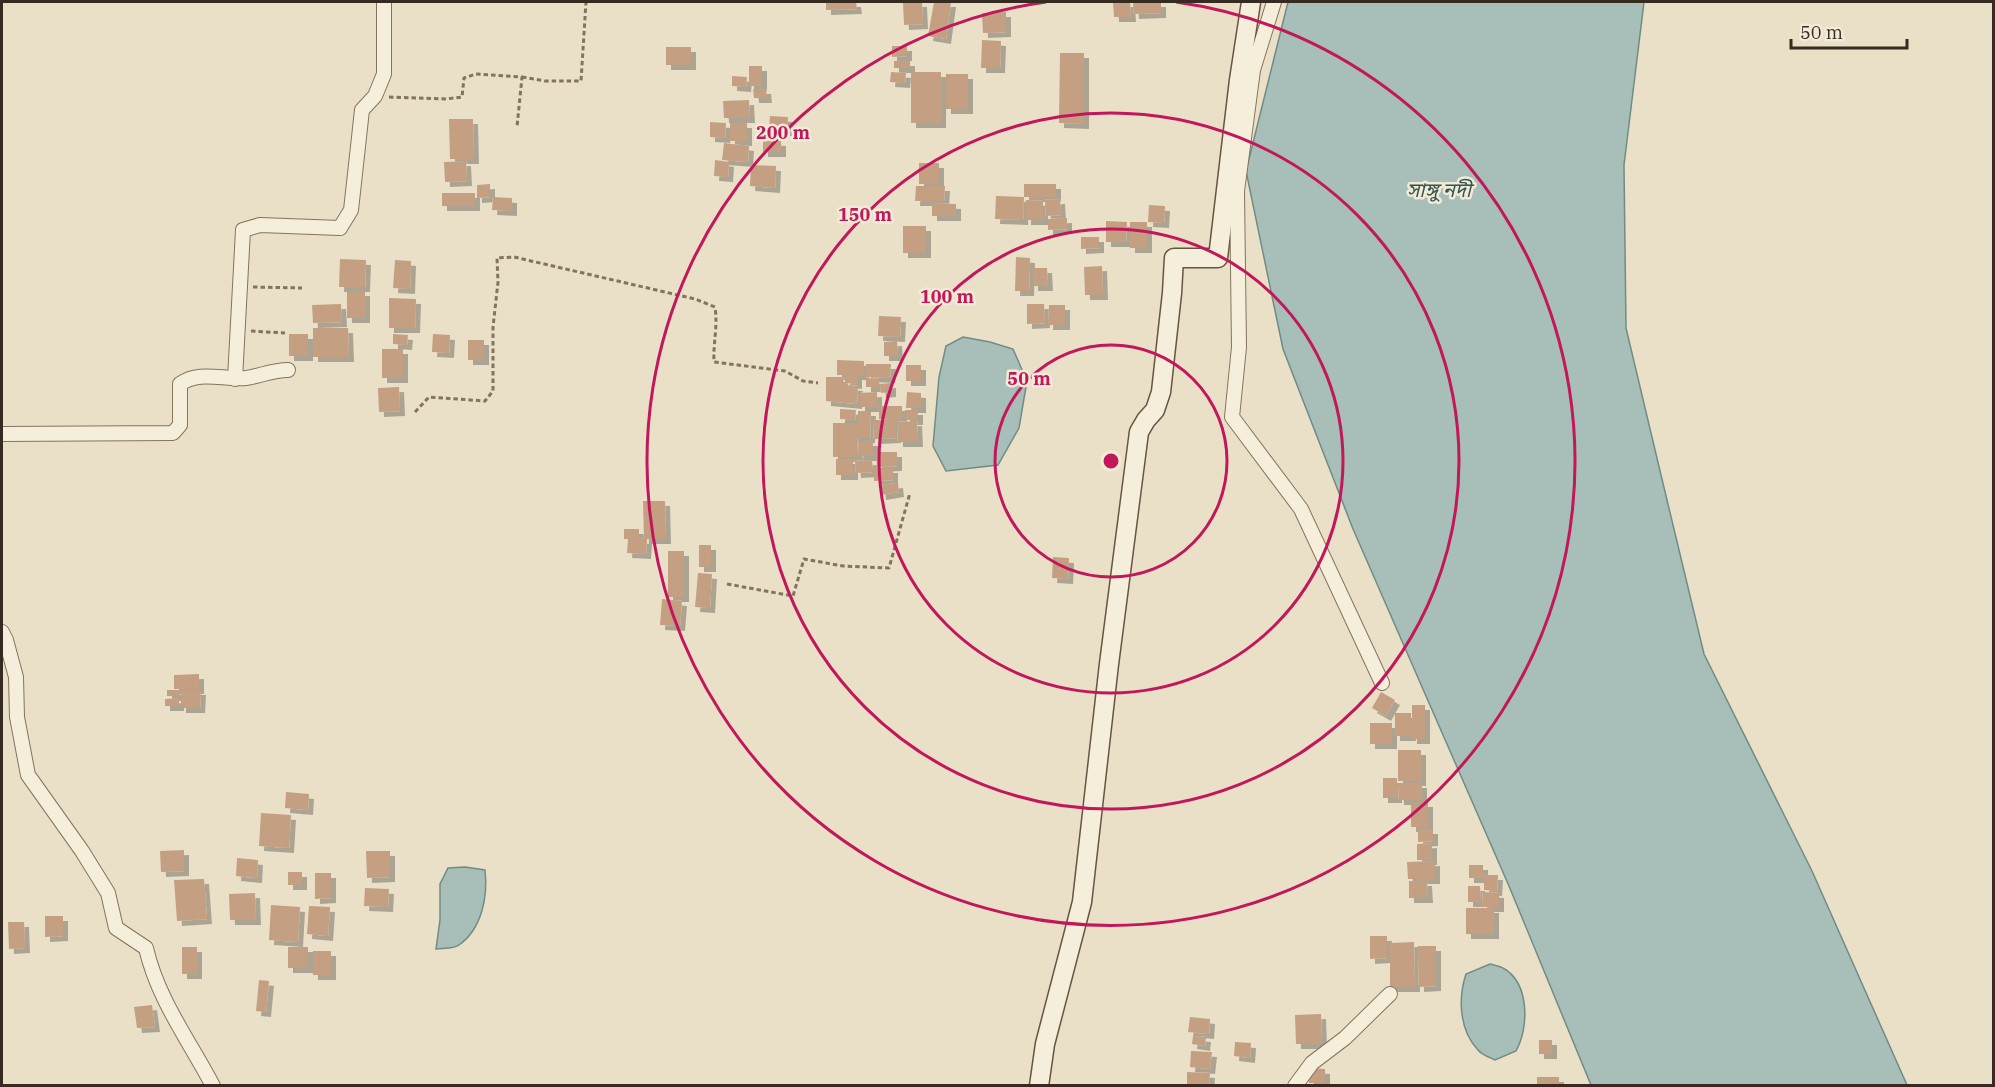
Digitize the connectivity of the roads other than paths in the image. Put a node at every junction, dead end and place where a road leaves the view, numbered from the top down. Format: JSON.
{"nodes":[{"id":1,"x":384,"y":2,"type":"edge"},
{"id":2,"x":1251,"y":2,"type":"edge"},
{"id":3,"x":1274,"y":2,"type":"edge"},
{"id":4,"x":288,"y":370,"type":"dead end"},
{"id":5,"x":235,"y":379,"type":"junction"},
{"id":6,"x":2,"y":434,"type":"edge"},
{"id":7,"x":2,"y":632,"type":"edge"},
{"id":8,"x":1382,"y":683,"type":"dead end"},
{"id":9,"x":1390,"y":994,"type":"dead end"},
{"id":10,"x":213,"y":1086,"type":"edge"},
{"id":11,"x":1039,"y":1086,"type":"edge"},
{"id":12,"x":1295,"y":1086,"type":"edge"}],
"edges":[{"from":1,"to":5,"type":"street"},
{"from":2,"to":11,"type":"main road"},
{"from":3,"to":8,"type":"street"},
{"from":4,"to":5,"type":"street"},
{"from":5,"to":6,"type":"street"},
{"from":7,"to":10,"type":"street"},
{"from":9,"to":12,"type":"street"}]}
